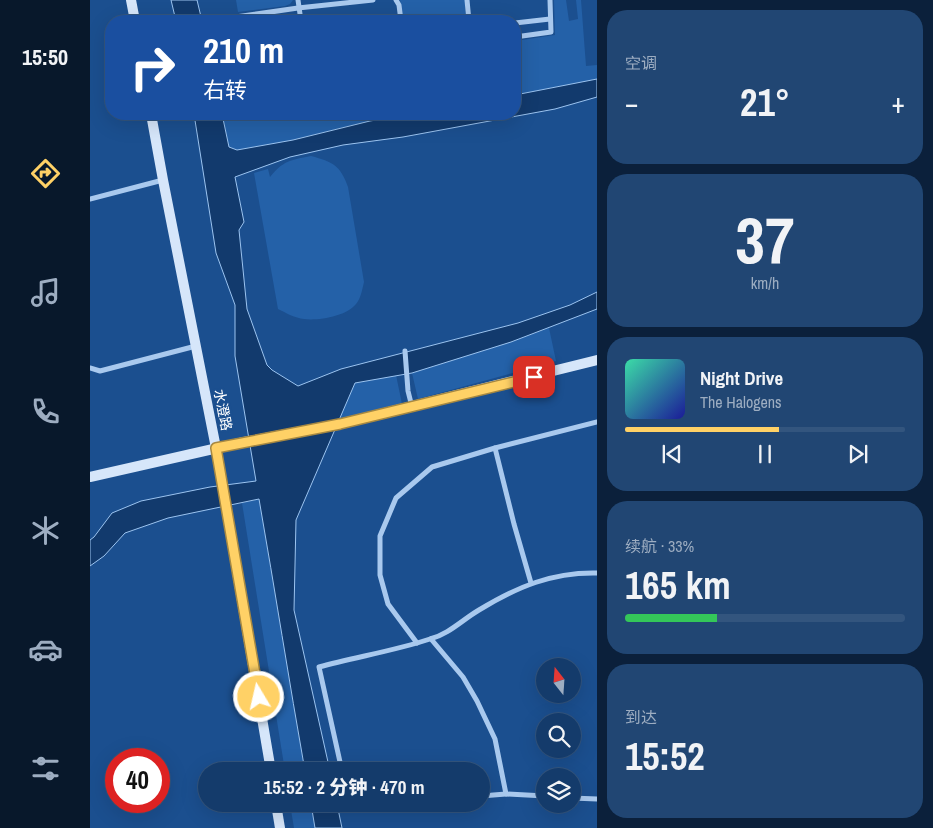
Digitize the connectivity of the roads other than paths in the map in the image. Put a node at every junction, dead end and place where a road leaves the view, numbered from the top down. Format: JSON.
{"nodes":[{"id":1,"x":131,"y":0,"type":"edge"},
{"id":2,"x":298,"y":0,"type":"edge"},
{"id":3,"x":373,"y":0,"type":"edge"},
{"id":4,"x":396,"y":0,"type":"edge"},
{"id":5,"x":467,"y":0,"type":"edge"},
{"id":6,"x":550,"y":0,"type":"edge"},
{"id":7,"x":298,"y":8,"type":"junction"},
{"id":8,"x":134,"y":15,"type":"edge"},
{"id":9,"x":250,"y":15,"type":"edge"},
{"id":10,"x":300,"y":15,"type":"edge"},
{"id":11,"x":400,"y":15,"type":"edge"},
{"id":12,"x":468,"y":15,"type":"edge"},
{"id":13,"x":550,"y":19,"type":"junction"},
{"id":14,"x":521,"y":22,"type":"edge"},
{"id":15,"x":521,"y":36,"type":"edge"},
{"id":16,"x":152,"y":120,"type":"edge"},
{"id":17,"x":163,"y":180,"type":"junction"},
{"id":18,"x":90,"y":199,"type":"edge"},
{"id":19,"x":196,"y":346,"type":"junction"},
{"id":20,"x":405,"y":351,"type":"dead end"},
{"id":21,"x":597,"y":360,"type":"edge"},
{"id":22,"x":90,"y":368,"type":"edge"},
{"id":23,"x":412,"y":408,"type":"junction"},
{"id":24,"x":597,"y":422,"type":"edge"},
{"id":25,"x":216,"y":448,"type":"junction"},
{"id":26,"x":495,"y":448,"type":"junction"},
{"id":27,"x":90,"y":477,"type":"edge"},
{"id":28,"x":597,"y":573,"type":"edge"},
{"id":29,"x":530,"y":583,"type":"junction"},
{"id":30,"x":431,"y":639,"type":"junction"},
{"id":31,"x":417,"y":642,"type":"junction"},
{"id":32,"x":269,"y":762,"type":"edge"},
{"id":33,"x":340,"y":762,"type":"edge"},
{"id":34,"x":506,"y":794,"type":"junction"},
{"id":35,"x":490,"y":795,"type":"edge"},
{"id":36,"x":536,"y":796,"type":"edge"},
{"id":37,"x":581,"y":798,"type":"edge"},
{"id":38,"x":597,"y":799,"type":"edge"},
{"id":39,"x":277,"y":812,"type":"edge"},
{"id":40,"x":280,"y":828,"type":"edge"}],
"edges":[{"from":1,"to":8,"type":"street"},
{"from":2,"to":7,"type":"street"},
{"from":3,"to":7,"type":"street"},
{"from":4,"to":11,"type":"street"},
{"from":5,"to":12,"type":"street"},
{"from":6,"to":13,"type":"street"},
{"from":7,"to":9,"type":"street"},
{"from":7,"to":10,"type":"street"},
{"from":13,"to":14,"type":"street"},
{"from":13,"to":15,"type":"street"},
{"from":16,"to":17,"type":"street","name":"水澄路"},
{"from":17,"to":18,"type":"street"},
{"from":17,"to":19,"type":"street","name":"水澄路"},
{"from":19,"to":22,"type":"street"},
{"from":19,"to":25,"type":"street","name":"水澄路"},
{"from":20,"to":23,"type":"street"},
{"from":21,"to":23,"type":"street"},
{"from":23,"to":25,"type":"street"},
{"from":24,"to":26,"type":"street"},
{"from":25,"to":27,"type":"street"},
{"from":25,"to":32,"type":"street","name":"水澄路"},
{"from":26,"to":29,"type":"street"},
{"from":26,"to":31,"type":"street"},
{"from":28,"to":29,"type":"street"},
{"from":29,"to":30,"type":"street"},
{"from":30,"to":31,"type":"street"},
{"from":30,"to":34,"type":"street"},
{"from":31,"to":33,"type":"street"},
{"from":34,"to":35,"type":"street"},
{"from":34,"to":36,"type":"street"},
{"from":37,"to":38,"type":"street"},
{"from":39,"to":40,"type":"street"}]}
